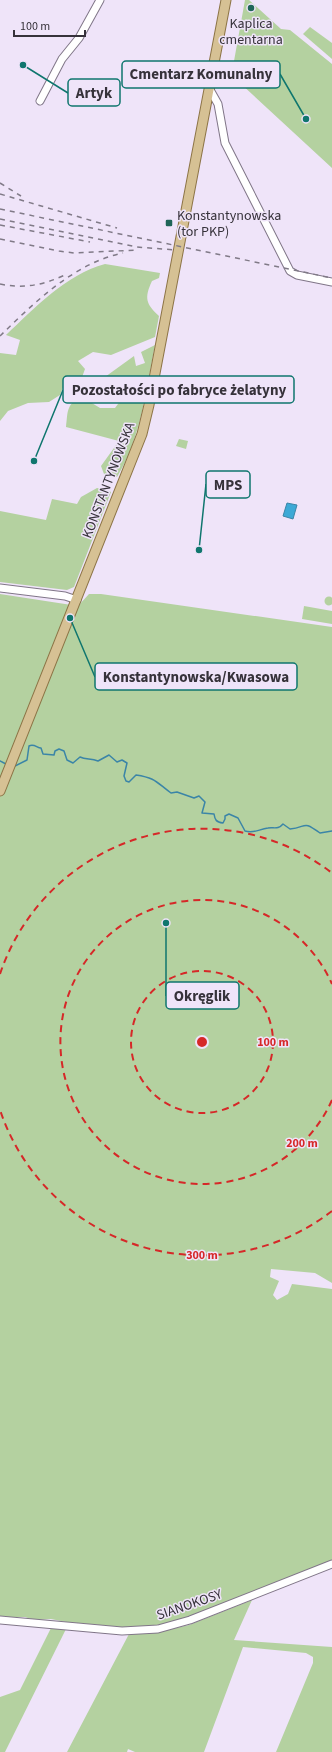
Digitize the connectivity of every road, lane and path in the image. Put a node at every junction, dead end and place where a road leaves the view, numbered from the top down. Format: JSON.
{"nodes":[{"id":1,"x":100,"y":0,"type":"edge"},
{"id":2,"x":226,"y":0,"type":"edge"},
{"id":3,"x":209,"y":88,"type":"junction"},
{"id":4,"x":40,"y":101,"type":"dead end"},
{"id":5,"x":332,"y":282,"type":"edge"},
{"id":6,"x":0,"y":588,"type":"edge"},
{"id":7,"x":77,"y":600,"type":"junction"},
{"id":8,"x":0,"y":791,"type":"edge"},
{"id":9,"x":332,"y":1564,"type":"edge"},
{"id":10,"x":0,"y":1620,"type":"edge"}],
"edges":[{"from":1,"to":4,"type":"street"},
{"from":2,"to":3,"type":"main road","name":"KONSTANTYNOWSKA"},
{"from":3,"to":5,"type":"street"},
{"from":3,"to":7,"type":"main road","name":"KONSTANTYNOWSKA"},
{"from":6,"to":7,"type":"street"},
{"from":7,"to":8,"type":"main road","name":"KONSTANTYNOWSKA"},
{"from":9,"to":10,"type":"street","name":"SIANOKOSY"}]}
